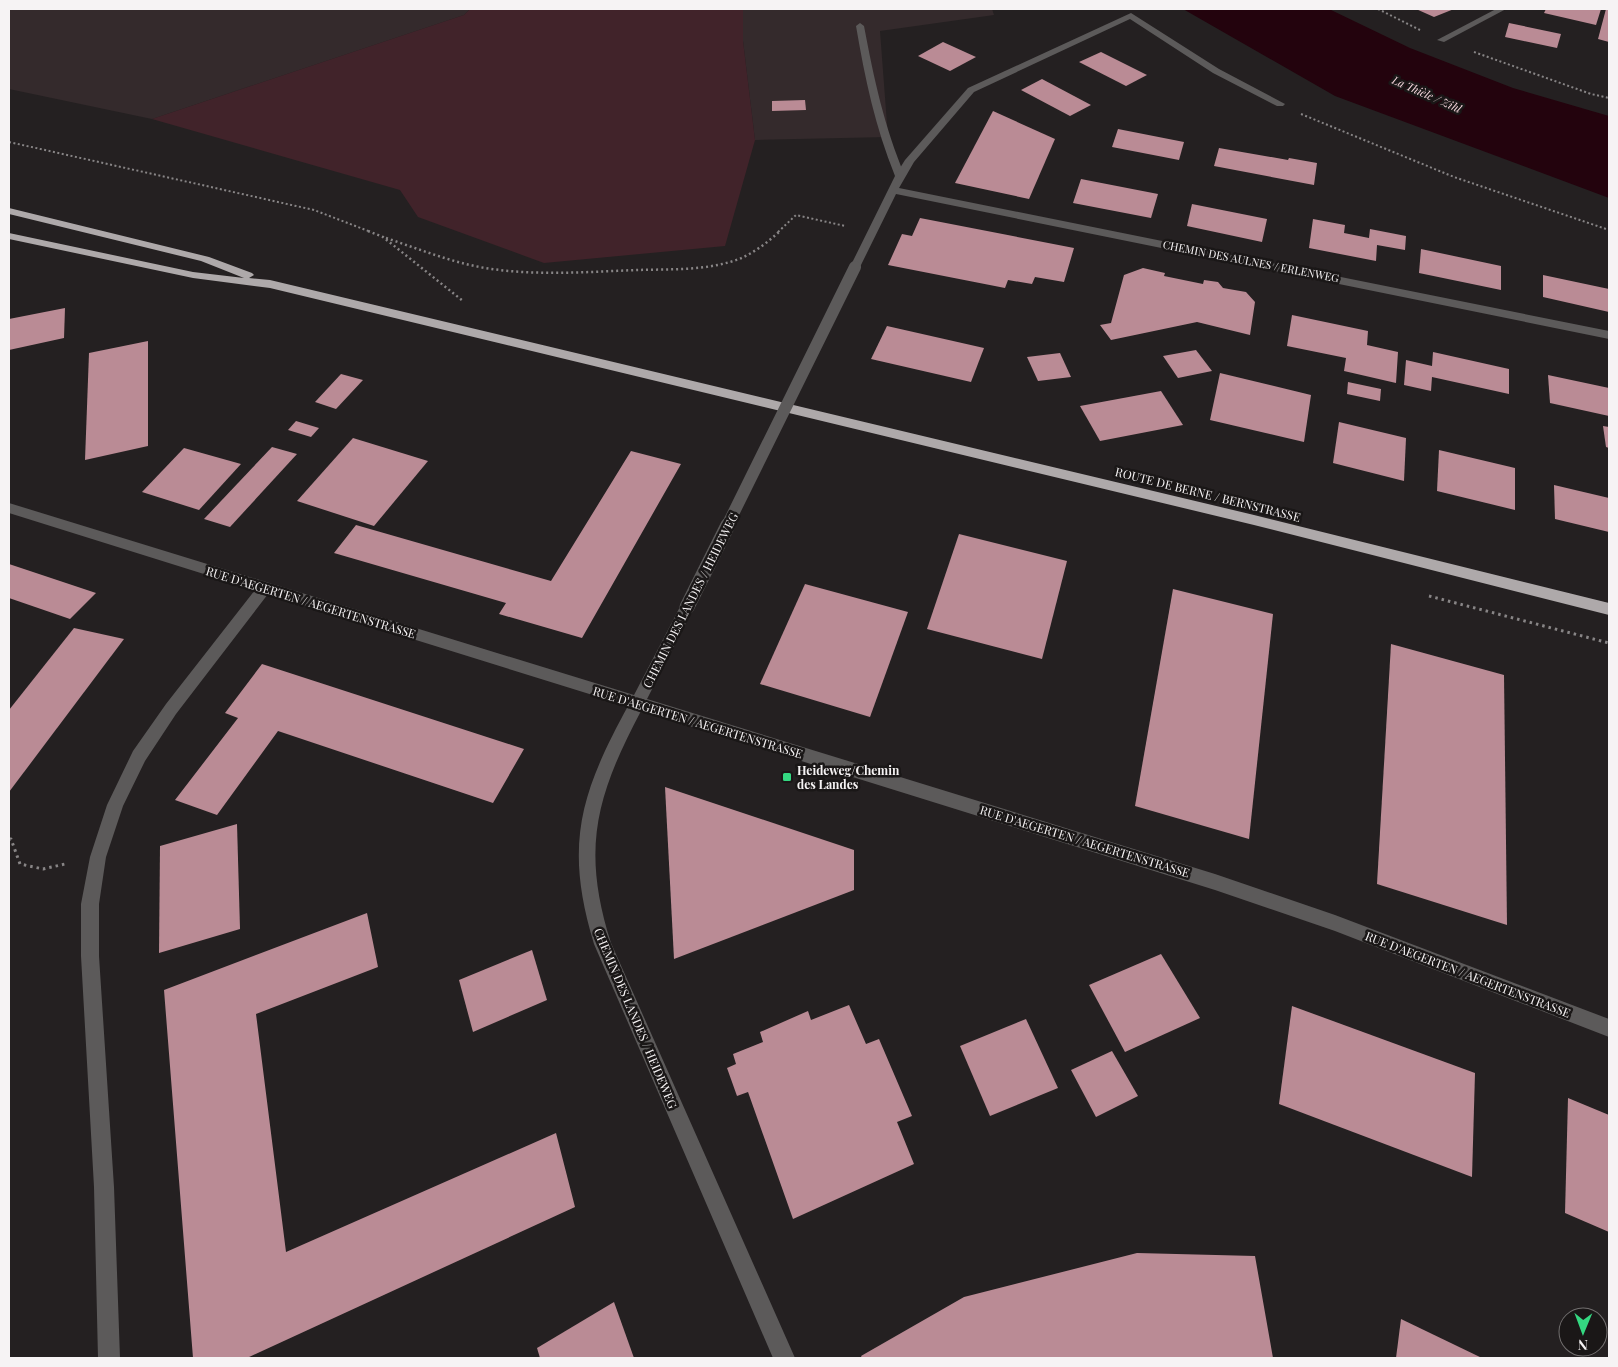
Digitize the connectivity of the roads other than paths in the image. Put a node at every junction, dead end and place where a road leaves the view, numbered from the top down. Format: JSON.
{"nodes":[{"id":1,"x":1502,"y":9,"type":"edge"},
{"id":2,"x":860,"y":26,"type":"dead end"},
{"id":3,"x":1441,"y":40,"type":"road end"},
{"id":4,"x":1280,"y":104,"type":"road end"},
{"id":5,"x":900,"y":176,"type":"junction"},
{"id":6,"x":893,"y":190,"type":"junction"},
{"id":7,"x":9,"y":211,"type":"edge"},
{"id":8,"x":9,"y":236,"type":"edge"},
{"id":9,"x":270,"y":284,"type":"junction"},
{"id":10,"x":1609,"y":335,"type":"edge"},
{"id":11,"x":9,"y":508,"type":"edge"},
{"id":12,"x":264,"y":588,"type":"junction"},
{"id":13,"x":1609,"y":609,"type":"edge"},
{"id":14,"x":636,"y":703,"type":"junction"},
{"id":15,"x":1609,"y":1028,"type":"edge"},
{"id":16,"x":109,"y":1358,"type":"edge"},
{"id":17,"x":784,"y":1358,"type":"edge"}],
"edges":[{"from":1,"to":3,"type":"street"},
{"from":2,"to":5,"type":"street"},
{"from":4,"to":5,"type":"street","name":"CHEMIN DES LANDES / HEIDEWEG"},
{"from":5,"to":6,"type":"street","name":"CHEMIN DES LANDES / HEIDEWEG"},
{"from":6,"to":10,"type":"street","name":"CHEMIN DES AULNES / ERLENWEG"},
{"from":6,"to":14,"type":"street","name":"CHEMIN DES LANDES / HEIDEWEG","bridge":true},
{"from":7,"to":9,"type":"highway"},
{"from":8,"to":9,"type":"highway"},
{"from":9,"to":13,"type":"highway","name":"ROUTE DE BERNE / BERNSTRASSE"},
{"from":11,"to":12,"type":"street","name":"RUE D'AEGERTEN / AEGERTENSTRASSE"},
{"from":12,"to":14,"type":"street","name":"RUE D'AEGERTEN / AEGERTENSTRASSE"},
{"from":12,"to":16,"type":"street"},
{"from":14,"to":15,"type":"street","name":"RUE D'AEGERTEN / AEGERTENSTRASSE"},
{"from":14,"to":17,"type":"street","name":"CHEMIN DES LANDES / HEIDEWEG"}]}
